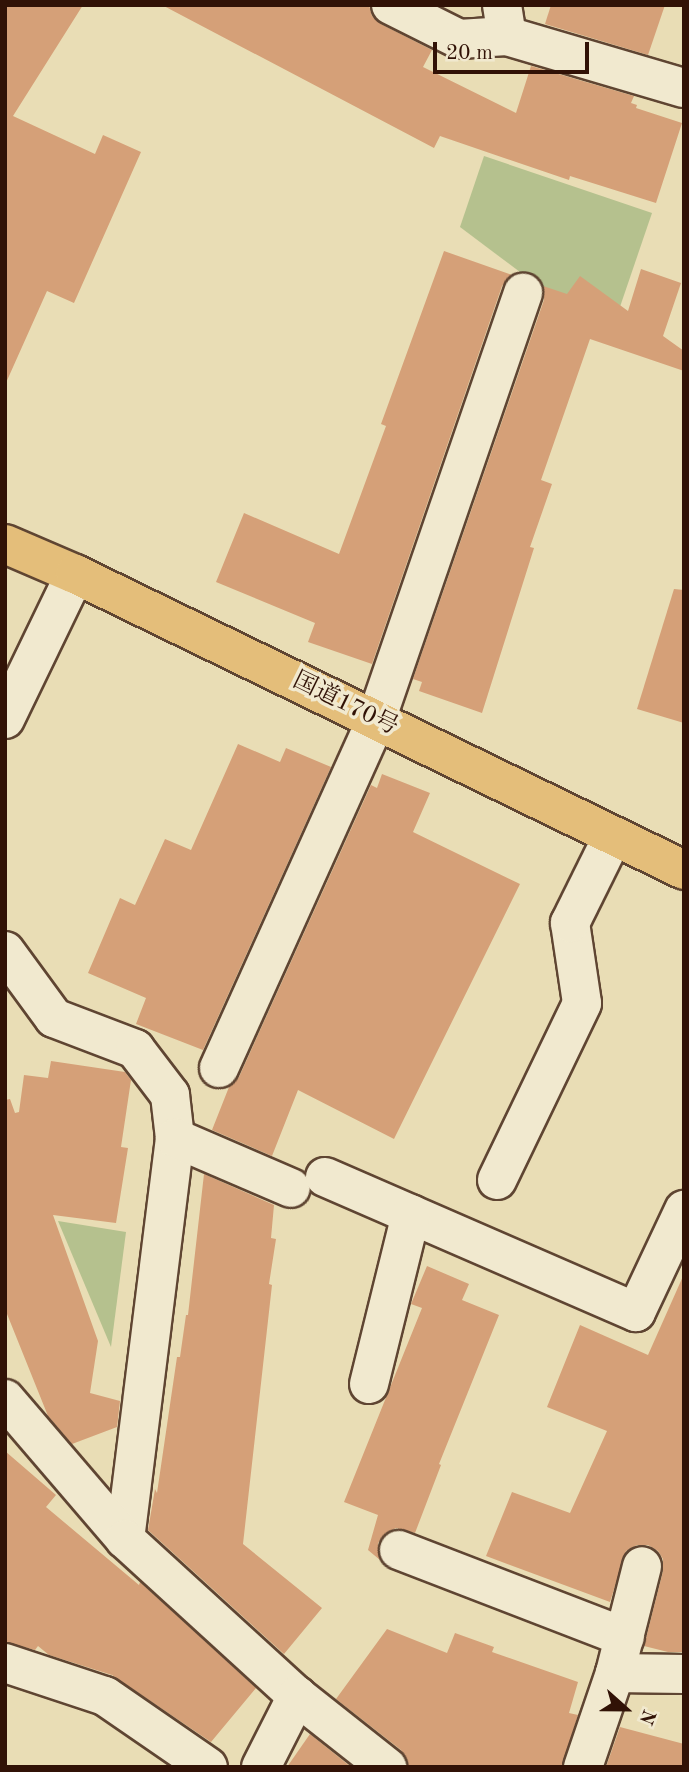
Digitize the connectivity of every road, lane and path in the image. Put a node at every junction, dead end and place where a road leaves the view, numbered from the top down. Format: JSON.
{"nodes":[{"id":1,"x":391,"y":5,"type":"edge"},
{"id":2,"x":505,"y":21,"type":"edge"},
{"id":3,"x":684,"y":88,"type":"edge"},
{"id":4,"x":523,"y":293,"type":"dead end"},
{"id":5,"x":5,"y":544,"type":"edge"},
{"id":6,"x":75,"y":574,"type":"junction"},
{"id":7,"x":5,"y":719,"type":"edge"},
{"id":8,"x":376,"y":720,"type":"junction"},
{"id":9,"x":613,"y":836,"type":"junction"},
{"id":10,"x":684,"y":870,"type":"edge"},
{"id":11,"x":5,"y":951,"type":"edge"},
{"id":12,"x":219,"y":1068,"type":"dead end"},
{"id":13,"x":175,"y":1138,"type":"junction"},
{"id":14,"x":498,"y":1180,"type":"dead end"},
{"id":15,"x":684,"y":1210,"type":"edge"},
{"id":16,"x":411,"y":1214,"type":"junction"},
{"id":17,"x":369,"y":1384,"type":"dead end"},
{"id":18,"x":5,"y":1399,"type":"edge"},
{"id":19,"x":125,"y":1539,"type":"junction"},
{"id":20,"x":399,"y":1550,"type":"dead end"},
{"id":21,"x":642,"y":1566,"type":"dead end"},
{"id":22,"x":625,"y":1637,"type":"junction"},
{"id":23,"x":5,"y":1663,"type":"edge"},
{"id":24,"x":615,"y":1673,"type":"junction"},
{"id":25,"x":684,"y":1674,"type":"edge"},
{"id":26,"x":298,"y":1696,"type":"junction"},
{"id":27,"x":208,"y":1767,"type":"edge"},
{"id":28,"x":261,"y":1767,"type":"edge"},
{"id":29,"x":387,"y":1767,"type":"edge"},
{"id":30,"x":583,"y":1767,"type":"edge"}],
"edges":[{"from":1,"to":2,"type":"street"},
{"from":2,"to":3,"type":"street"},
{"from":4,"to":8,"type":"street"},
{"from":5,"to":6,"type":"highway","name":"国道170号"},
{"from":6,"to":7,"type":"street"},
{"from":6,"to":8,"type":"highway","name":"国道170号"},
{"from":8,"to":9,"type":"highway","name":"国道170号"},
{"from":8,"to":12,"type":"street"},
{"from":9,"to":10,"type":"highway","name":"国道170号"},
{"from":9,"to":14,"type":"street"},
{"from":11,"to":13,"type":"street"},
{"from":13,"to":16,"type":"street"},
{"from":13,"to":19,"type":"street"},
{"from":15,"to":16,"type":"street"},
{"from":16,"to":17,"type":"street"},
{"from":18,"to":19,"type":"street"},
{"from":19,"to":26,"type":"street"},
{"from":20,"to":22,"type":"street"},
{"from":21,"to":22,"type":"street"},
{"from":22,"to":24,"type":"street"},
{"from":23,"to":27,"type":"street"},
{"from":24,"to":25,"type":"street"},
{"from":24,"to":30,"type":"street"},
{"from":26,"to":28,"type":"street"},
{"from":26,"to":29,"type":"street"}]}
